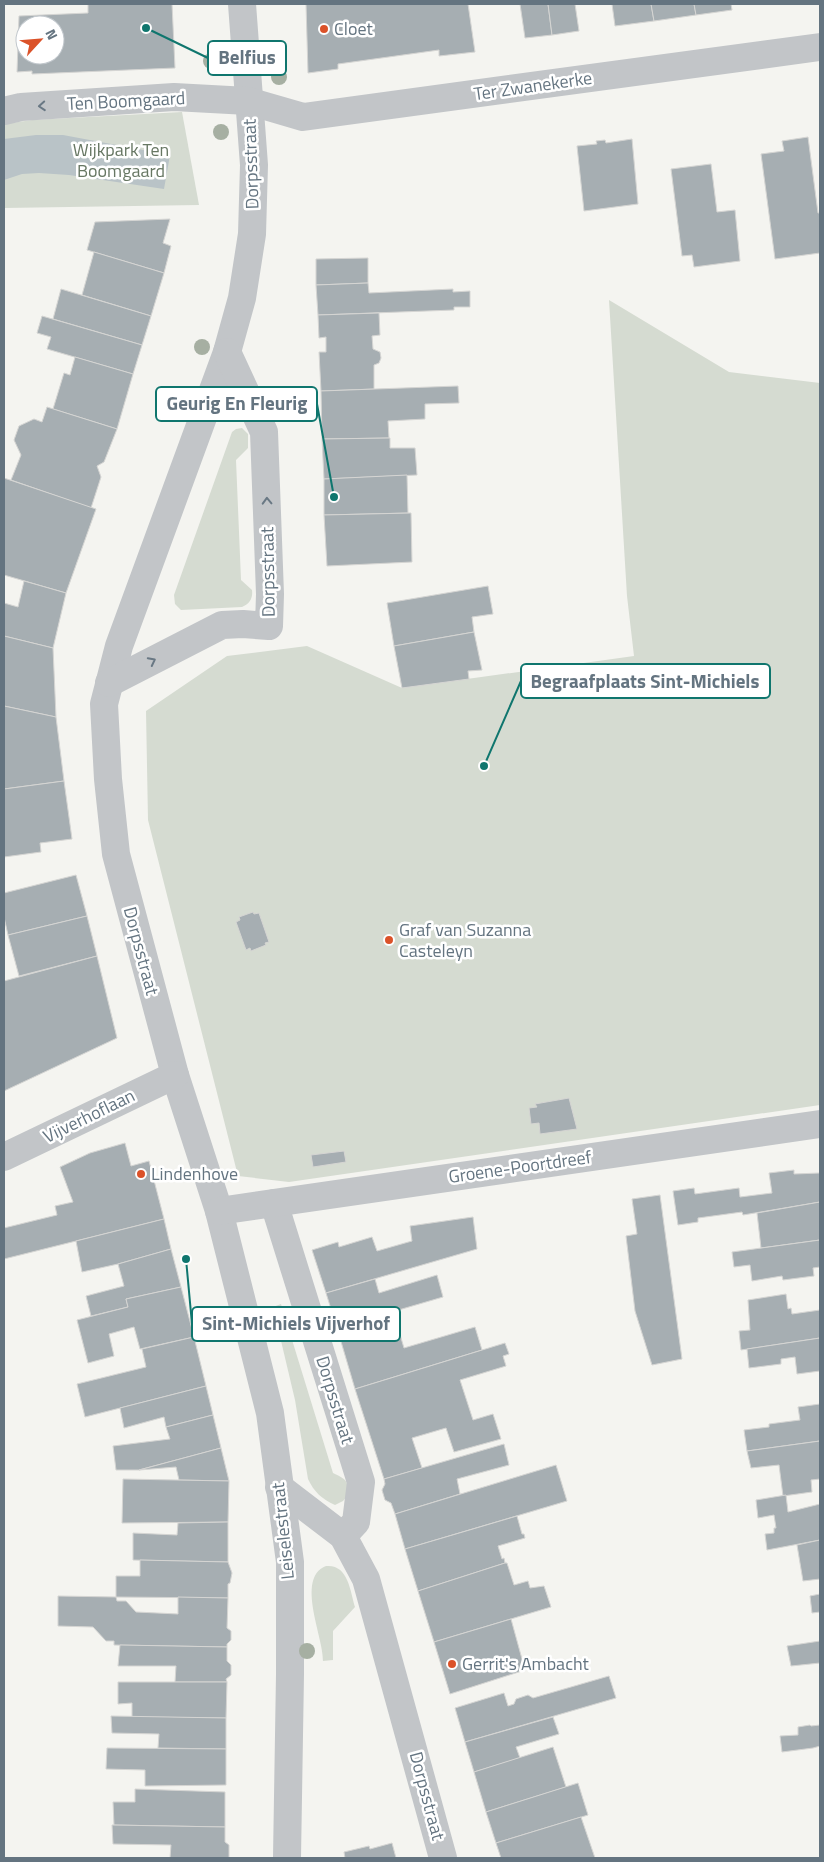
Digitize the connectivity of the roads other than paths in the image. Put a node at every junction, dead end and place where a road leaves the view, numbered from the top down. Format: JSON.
{"nodes":[{"id":1,"x":242,"y":4,"type":"edge"},
{"id":2,"x":820,"y":47,"type":"edge"},
{"id":3,"x":248,"y":101,"type":"junction"},
{"id":4,"x":4,"y":111,"type":"edge"},
{"id":5,"x":227,"y":352,"type":"junction"},
{"id":6,"x":109,"y":683,"type":"junction"},
{"id":7,"x":175,"y":1075,"type":"junction"},
{"id":8,"x":820,"y":1124,"type":"edge"},
{"id":9,"x":4,"y":1157,"type":"edge"},
{"id":10,"x":274,"y":1203,"type":"junction"},
{"id":11,"x":219,"y":1211,"type":"junction"},
{"id":12,"x":279,"y":1487,"type":"junction"},
{"id":13,"x":343,"y":1536,"type":"junction"},
{"id":14,"x":287,"y":1858,"type":"edge"},
{"id":15,"x":443,"y":1858,"type":"edge"}],
"edges":[{"from":1,"to":3,"type":"street","name":"Dorpsstraat"},
{"from":2,"to":3,"type":"street","name":"Ter Zwanekerke"},
{"from":3,"to":4,"type":"street","name":"Ten Boomgaard","one_way":true},
{"from":3,"to":5,"type":"street","name":"Dorpsstraat"},
{"from":5,"to":6,"type":"street","name":"Dorpsstraat"},
{"from":6,"to":5,"type":"street","name":"Dorpsstraat","one_way":true},
{"from":6,"to":7,"type":"street","name":"Dorpsstraat"},
{"from":7,"to":9,"type":"street","name":"Vijverhoflaan"},
{"from":7,"to":11,"type":"street","name":"Dorpsstraat"},
{"from":8,"to":10,"type":"street","name":"Groene-Poortdreef"},
{"from":10,"to":11,"type":"street","name":"Groene-Poortdreef"},
{"from":10,"to":13,"type":"street","name":"Dorpsstraat"},
{"from":11,"to":12,"type":"street","name":"Leiselestraat"},
{"from":12,"to":13,"type":"street","name":"Dorpsstraat"},
{"from":12,"to":14,"type":"street","name":"Leiselestraat"},
{"from":13,"to":15,"type":"street","name":"Dorpsstraat"}]}
